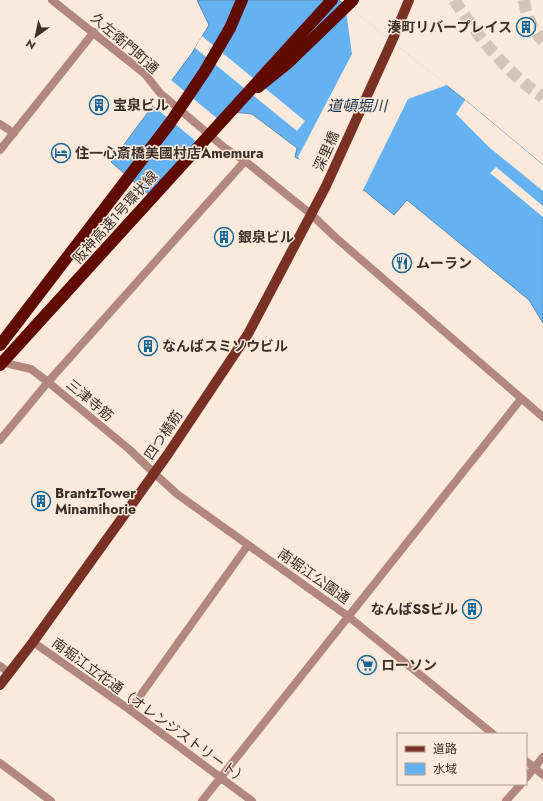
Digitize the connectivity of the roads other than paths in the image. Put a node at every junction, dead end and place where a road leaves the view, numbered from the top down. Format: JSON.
{"nodes":[{"id":1,"x":52,"y":0,"type":"edge"},
{"id":2,"x":242,"y":0,"type":"edge"},
{"id":3,"x":332,"y":0,"type":"edge"},
{"id":4,"x":353,"y":0,"type":"edge"},
{"id":5,"x":409,"y":0,"type":"edge"},
{"id":6,"x":94,"y":32,"type":"junction"},
{"id":7,"x":238,"y":103,"type":"junction"},
{"id":8,"x":0,"y":124,"type":"edge"},
{"id":9,"x":14,"y":133,"type":"junction"},
{"id":10,"x":0,"y":150,"type":"edge"},
{"id":11,"x":245,"y":161,"type":"junction"},
{"id":12,"x":326,"y":186,"type":"joint"},
{"id":13,"x":312,"y":215,"type":"junction"},
{"id":14,"x":0,"y":345,"type":"edge"},
{"id":15,"x":0,"y":362,"type":"edge"},
{"id":16,"x":0,"y":365,"type":"edge"},
{"id":17,"x":48,"y":382,"type":"junction"},
{"id":18,"x":521,"y":399,"type":"junction"},
{"id":19,"x":543,"y":417,"type":"edge"},
{"id":20,"x":0,"y":440,"type":"edge"},
{"id":21,"x":154,"y":473,"type":"junction"},
{"id":22,"x":248,"y":545,"type":"junction"},
{"id":23,"x":350,"y":617,"type":"junction"},
{"id":24,"x":33,"y":642,"type":"junction"},
{"id":25,"x":0,"y":666,"type":"edge"},
{"id":26,"x":9,"y":673,"type":"junction"},
{"id":27,"x":0,"y":685,"type":"edge"},
{"id":28,"x":130,"y":710,"type":"junction"},
{"id":29,"x":492,"y":733,"type":"edge"},
{"id":30,"x":543,"y":757,"type":"edge"},
{"id":31,"x":527,"y":762,"type":"edge"},
{"id":32,"x":0,"y":763,"type":"edge"},
{"id":33,"x":534,"y":767,"type":"junction"},
{"id":34,"x":543,"y":775,"type":"edge"},
{"id":35,"x":527,"y":777,"type":"edge"},
{"id":36,"x":220,"y":778,"type":"junction"},
{"id":37,"x":520,"y":785,"type":"edge"},
{"id":38,"x":51,"y":801,"type":"edge"},
{"id":39,"x":202,"y":801,"type":"edge"},
{"id":40,"x":252,"y":801,"type":"edge"},
{"id":41,"x":506,"y":801,"type":"edge"}],
"edges":[{"from":1,"to":6,"type":"street","name":"久左衛門町通"},
{"from":2,"to":14,"type":"highway","name":"阪神高速1号環状線","bridge":true},
{"from":3,"to":7,"type":"highway","name":"阪神高速1号環状線","bridge":true},
{"from":4,"to":7,"type":"highway","bridge":true},
{"from":5,"to":12,"type":"main road","name":"深里橋"},
{"from":6,"to":9,"type":"street"},
{"from":6,"to":11,"type":"street","name":"久左衛門町通","bridge":true},
{"from":7,"to":16,"type":"highway","name":"阪神高速1号環状線","bridge":true},
{"from":8,"to":9,"type":"street"},
{"from":9,"to":10,"type":"street"},
{"from":11,"to":13,"type":"street","name":"久左衛門町通"},
{"from":11,"to":17,"type":"street"},
{"from":12,"to":13,"type":"main road","name":"四つ橋筋"},
{"from":13,"to":18,"type":"street","name":"久左衛門町通"},
{"from":13,"to":21,"type":"main road","name":"四つ橋筋"},
{"from":15,"to":17,"type":"street","name":"三津寺筋"},
{"from":17,"to":20,"type":"street"},
{"from":17,"to":21,"type":"street","name":"三津寺筋"},
{"from":18,"to":19,"type":"street","name":"久左衛門町通"},
{"from":18,"to":23,"type":"street"},
{"from":21,"to":22,"type":"street","name":"南堀江公園通"},
{"from":21,"to":24,"type":"main road","name":"四つ橋筋"},
{"from":22,"to":23,"type":"street","name":"南堀江公園通"},
{"from":22,"to":28,"type":"street"},
{"from":23,"to":29,"type":"street","name":"南堀江公園通"},
{"from":23,"to":36,"type":"street"},
{"from":24,"to":26,"type":"main road","name":"四つ橋筋"},
{"from":24,"to":28,"type":"street","name":"南堀江立花通（オレンジストリート）"},
{"from":25,"to":26,"type":"street"},
{"from":26,"to":27,"type":"main road","name":"四つ橋筋"},
{"from":28,"to":36,"type":"street","name":"南堀江立花通（オレンジストリート）"},
{"from":30,"to":33,"type":"street"},
{"from":31,"to":33,"type":"street"},
{"from":32,"to":38,"type":"street"},
{"from":33,"to":34,"type":"street"},
{"from":33,"to":35,"type":"street"},
{"from":36,"to":39,"type":"street"},
{"from":36,"to":40,"type":"street","name":"南堀江立花通（オレンジストリート）"},
{"from":37,"to":41,"type":"street"}]}
